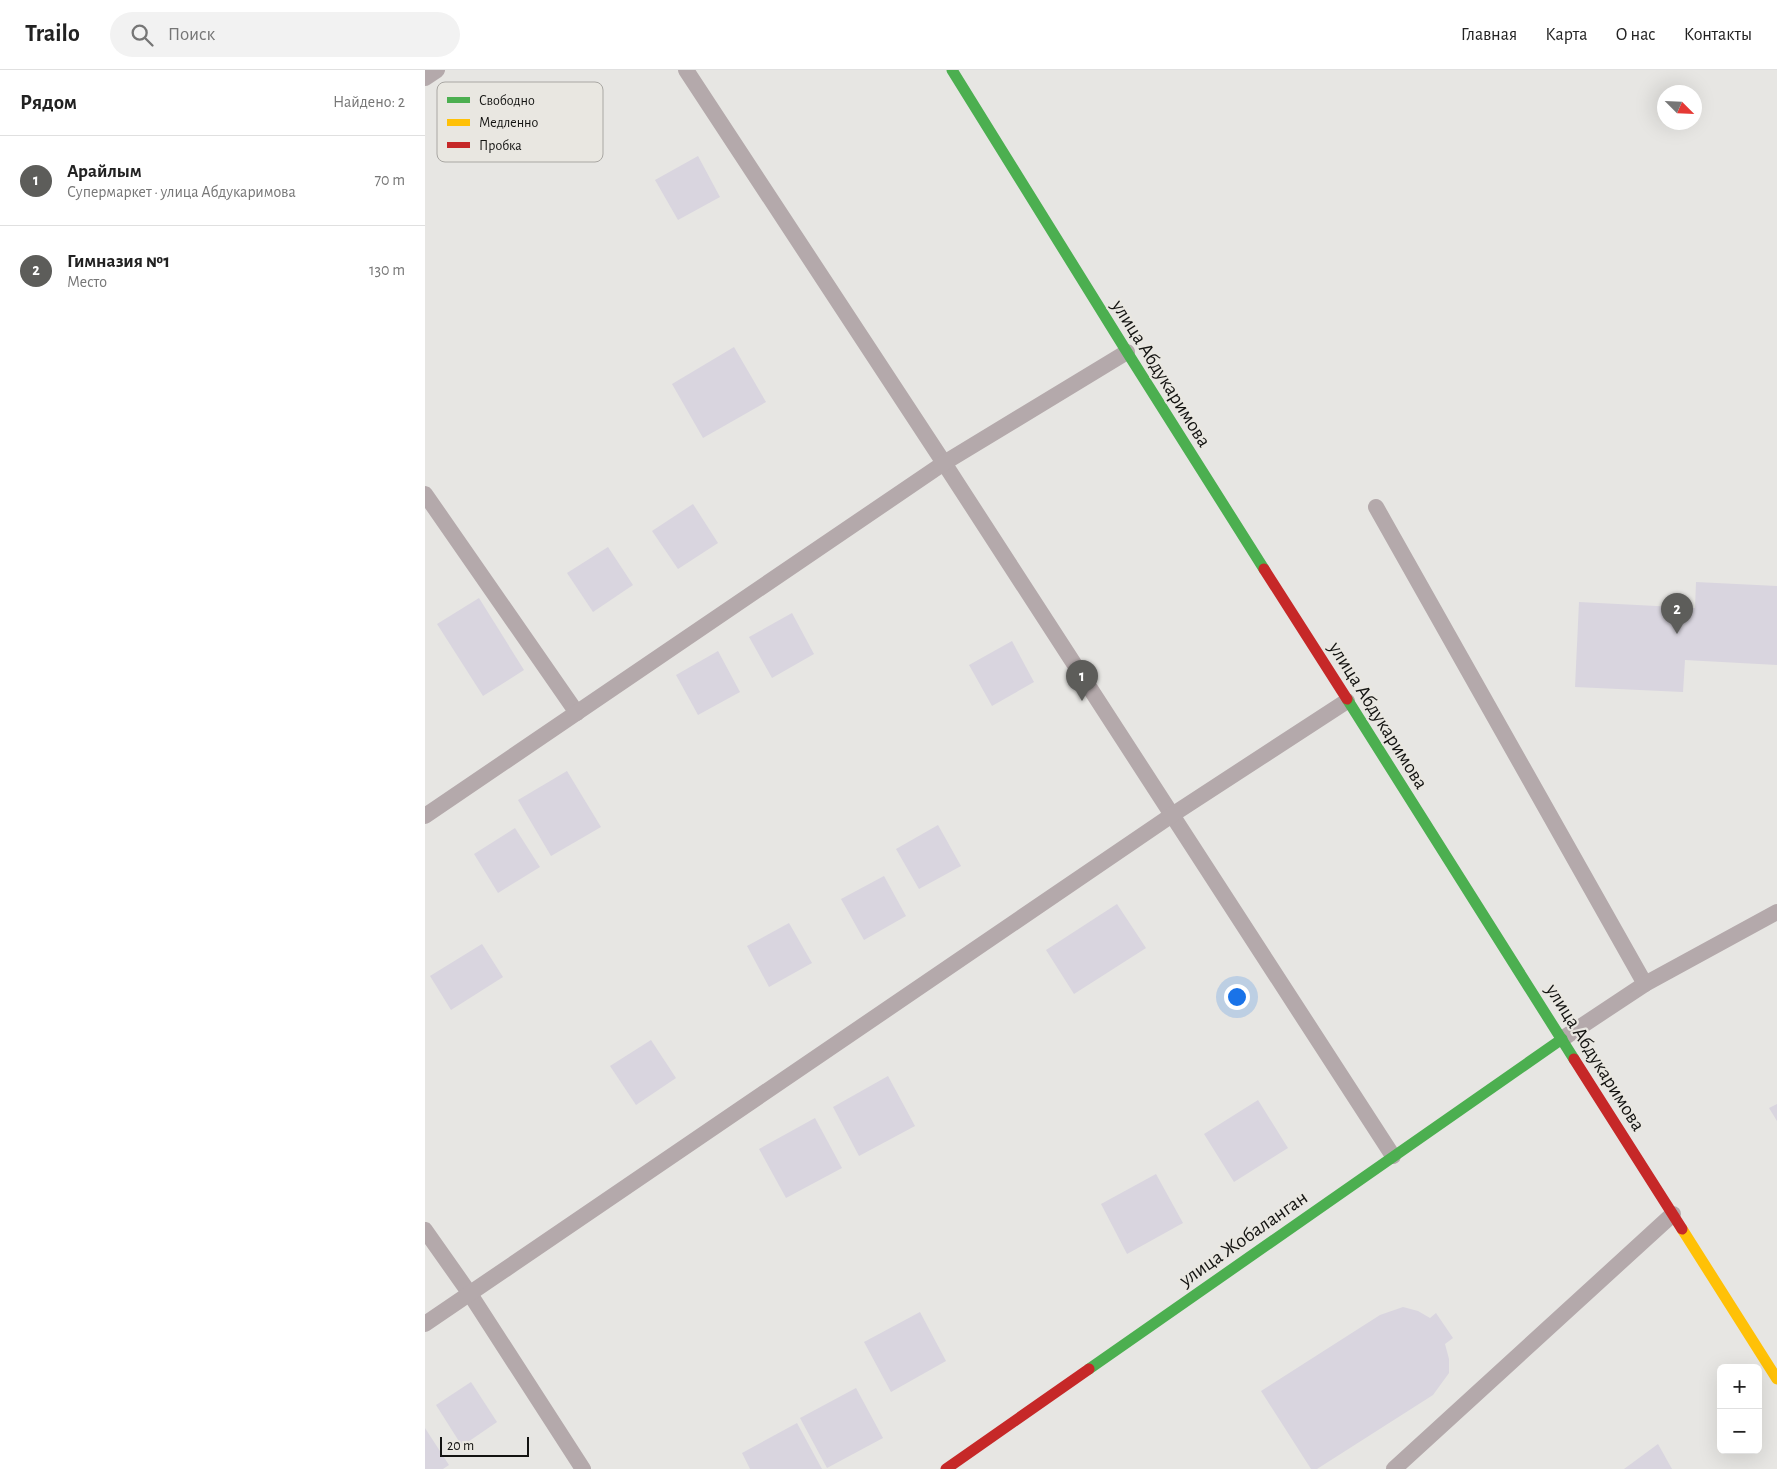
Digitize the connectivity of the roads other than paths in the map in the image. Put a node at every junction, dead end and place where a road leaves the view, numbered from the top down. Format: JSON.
{"nodes":[{"id":1,"x":437,"y":70,"type":"edge"},
{"id":2,"x":686,"y":70,"type":"edge"},
{"id":3,"x":952,"y":70,"type":"edge"},
{"id":4,"x":425,"y":78,"type":"edge"},
{"id":5,"x":1127,"y":352,"type":"junction"},
{"id":6,"x":944,"y":463,"type":"junction"},
{"id":7,"x":425,"y":494,"type":"edge"},
{"id":8,"x":1376,"y":508,"type":"dead end"},
{"id":9,"x":1347,"y":701,"type":"junction"},
{"id":10,"x":577,"y":713,"type":"junction"},
{"id":11,"x":1172,"y":815,"type":"junction"},
{"id":12,"x":425,"y":816,"type":"edge"},
{"id":13,"x":1777,"y":912,"type":"edge"},
{"id":14,"x":1645,"y":984,"type":"junction"},
{"id":15,"x":1562,"y":1038,"type":"junction"},
{"id":16,"x":1393,"y":1156,"type":"junction"},
{"id":17,"x":1673,"y":1214,"type":"junction"},
{"id":18,"x":425,"y":1230,"type":"edge"},
{"id":19,"x":470,"y":1294,"type":"junction"},
{"id":20,"x":425,"y":1324,"type":"edge"},
{"id":21,"x":1777,"y":1378,"type":"edge"},
{"id":22,"x":583,"y":1469,"type":"edge"},
{"id":23,"x":946,"y":1469,"type":"edge"},
{"id":24,"x":1394,"y":1469,"type":"edge"}],
"edges":[{"from":1,"to":4,"type":"lane"},
{"from":2,"to":6,"type":"lane"},
{"from":3,"to":5,"type":"main road","name":"улица Абдукаримова"},
{"from":5,"to":6,"type":"lane"},
{"from":5,"to":9,"type":"main road","name":"улица Абдукаримова"},
{"from":6,"to":10,"type":"lane"},
{"from":6,"to":11,"type":"lane"},
{"from":7,"to":10,"type":"lane"},
{"from":8,"to":14,"type":"lane"},
{"from":9,"to":11,"type":"lane"},
{"from":9,"to":15,"type":"main road","name":"улица Абдукаримова"},
{"from":10,"to":12,"type":"lane"},
{"from":11,"to":16,"type":"lane"},
{"from":11,"to":19,"type":"lane"},
{"from":13,"to":14,"type":"lane"},
{"from":14,"to":15,"type":"lane"},
{"from":15,"to":16,"type":"main road","name":"улица Жобаланган"},
{"from":15,"to":17,"type":"main road","name":"улица Абдукаримова"},
{"from":16,"to":23,"type":"main road","name":"улица Жобаланган"},
{"from":17,"to":21,"type":"main road","name":"улица Абдукаримова"},
{"from":17,"to":24,"type":"lane"},
{"from":18,"to":19,"type":"lane"},
{"from":19,"to":20,"type":"lane"},
{"from":19,"to":22,"type":"lane"}]}
